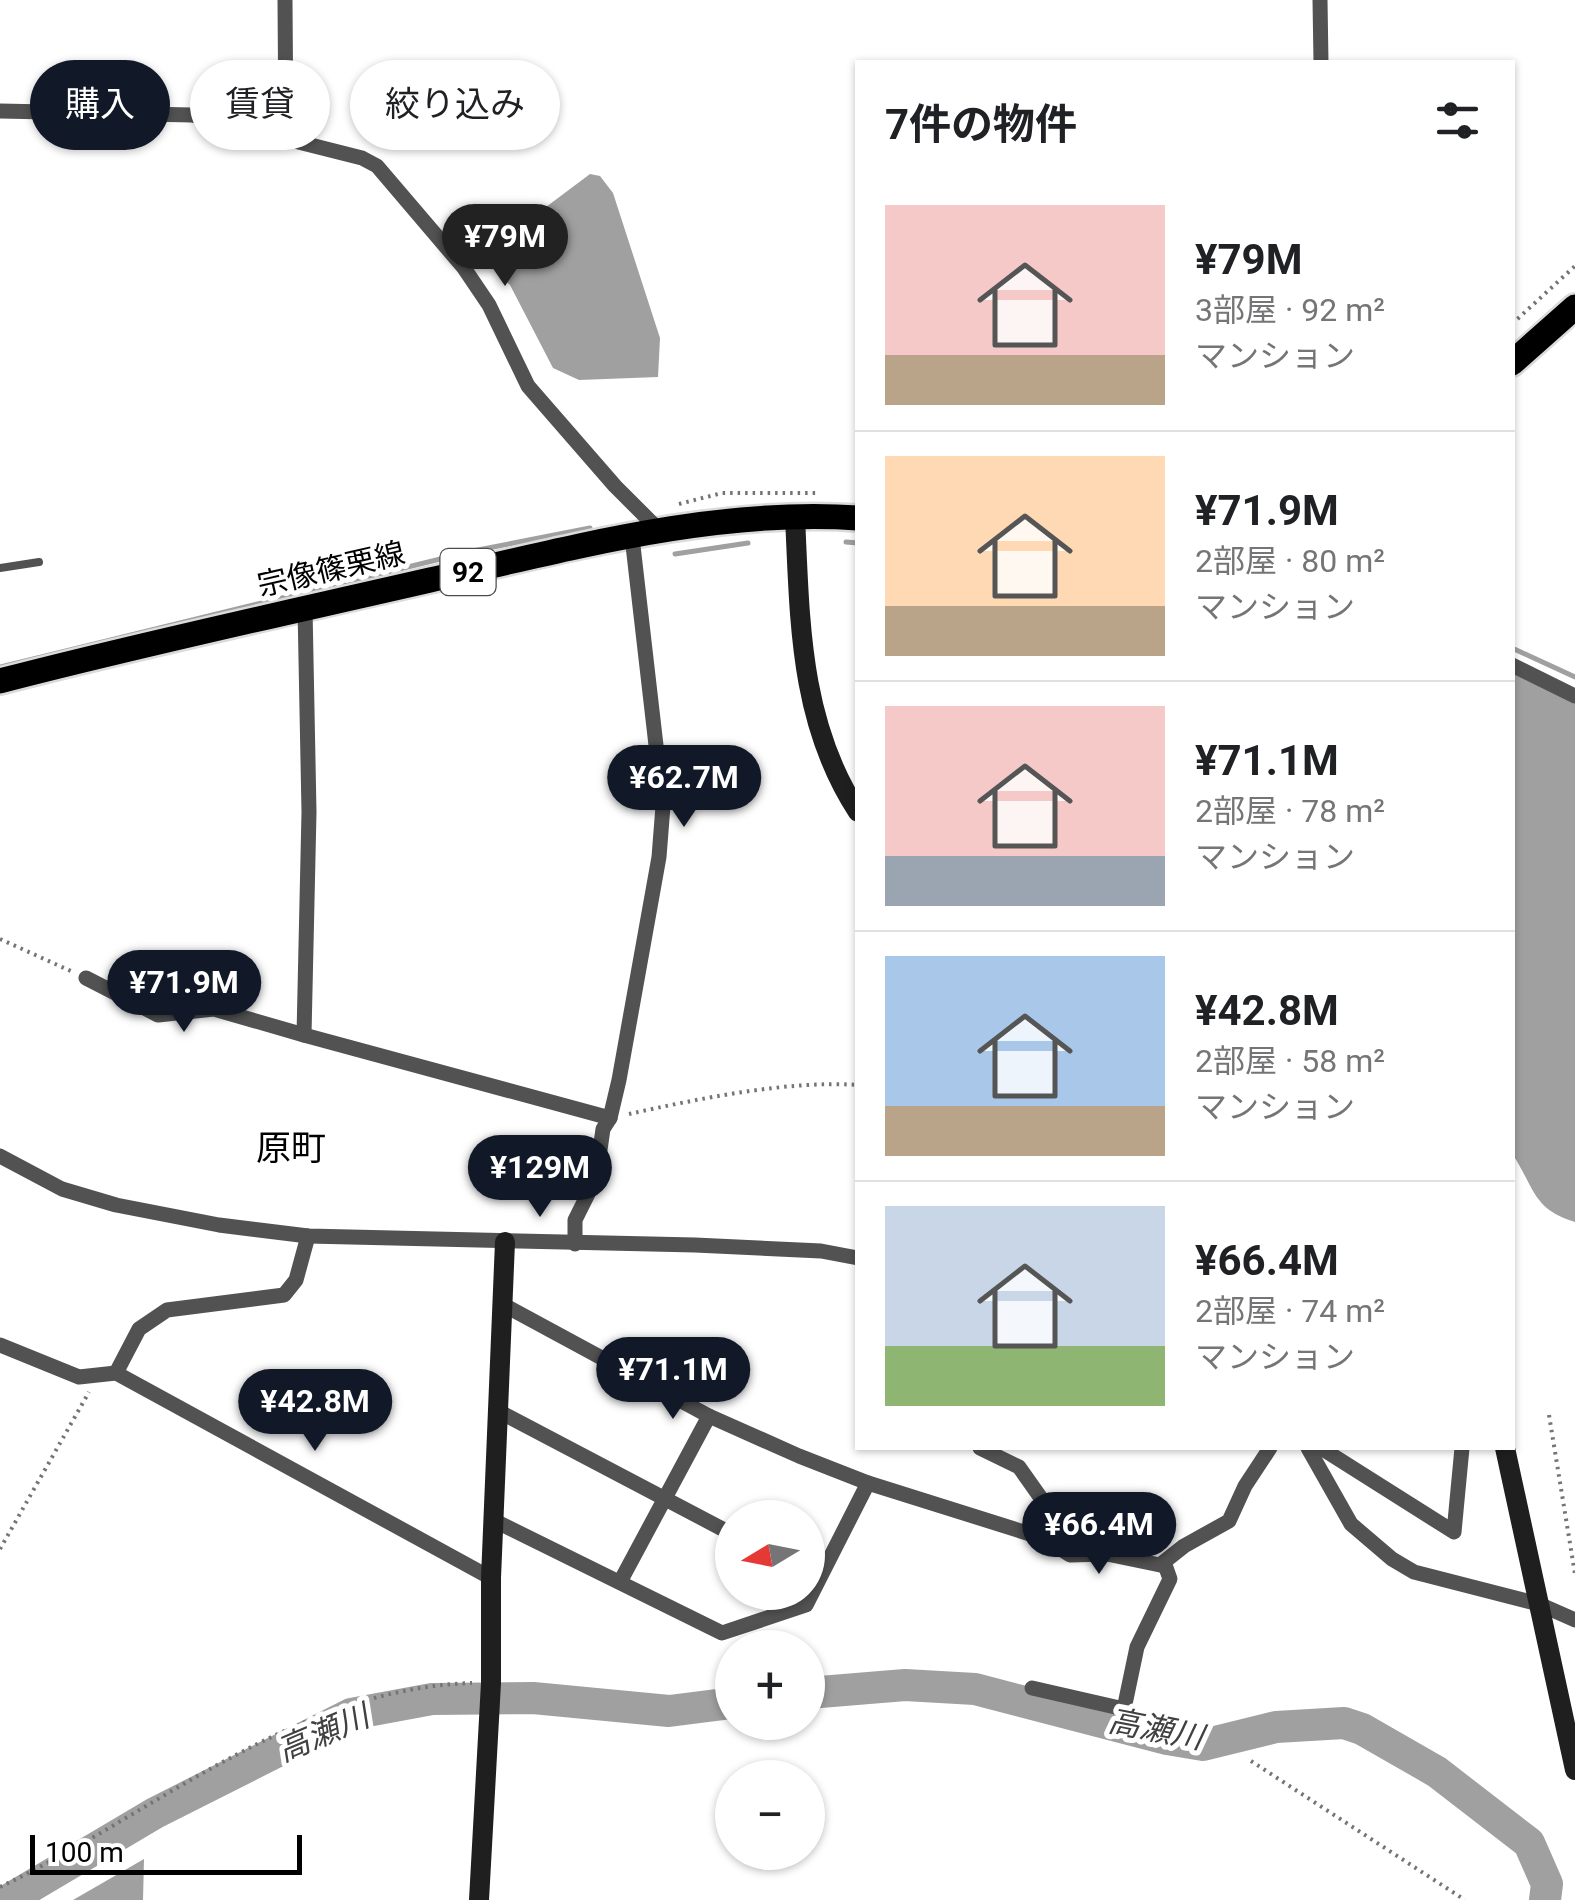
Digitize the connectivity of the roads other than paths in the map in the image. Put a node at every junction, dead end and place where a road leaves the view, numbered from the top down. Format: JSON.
{"nodes":[{"id":1,"x":285,"y":0,"type":"edge"},
{"id":2,"x":1320,"y":0,"type":"edge"},
{"id":3,"x":285,"y":60,"type":"edge"},
{"id":4,"x":1320,"y":60,"type":"edge"},
{"id":5,"x":0,"y":110,"type":"edge"},
{"id":6,"x":190,"y":116,"type":"edge"},
{"id":7,"x":328,"y":150,"type":"edge"},
{"id":8,"x":1575,"y":307,"type":"edge"},
{"id":9,"x":1515,"y":359,"type":"edge"},
{"id":10,"x":795,"y":517,"type":"junction"},
{"id":11,"x":855,"y":518,"type":"edge"},
{"id":12,"x":662,"y":532,"type":"junction"},
{"id":13,"x":632,"y":537,"type":"junction"},
{"id":14,"x":39,"y":562,"type":"dead end"},
{"id":15,"x":0,"y":568,"type":"edge"},
{"id":16,"x":306,"y":608,"type":"junction"},
{"id":17,"x":1515,"y":667,"type":"edge"},
{"id":18,"x":0,"y":681,"type":"edge"},
{"id":19,"x":1575,"y":696,"type":"edge"},
{"id":20,"x":855,"y":807,"type":"edge"},
{"id":21,"x":86,"y":978,"type":"road end"},
{"id":22,"x":304,"y":1035,"type":"junction"},
{"id":23,"x":610,"y":1118,"type":"junction"},
{"id":24,"x":0,"y":1156,"type":"edge"},
{"id":25,"x":308,"y":1236,"type":"junction"},
{"id":26,"x":505,"y":1242,"type":"junction"},
{"id":27,"x":575,"y":1244,"type":"junction"},
{"id":28,"x":855,"y":1257,"type":"edge"},
{"id":29,"x":504,"y":1305,"type":"junction"},
{"id":30,"x":0,"y":1345,"type":"edge"},
{"id":31,"x":116,"y":1373,"type":"junction"},
{"id":32,"x":500,"y":1412,"type":"junction"},
{"id":33,"x":709,"y":1416,"type":"junction"},
{"id":34,"x":984,"y":1450,"type":"edge"},
{"id":35,"x":1269,"y":1450,"type":"edge"},
{"id":36,"x":1309,"y":1450,"type":"edge"},
{"id":37,"x":1324,"y":1450,"type":"edge"},
{"id":38,"x":1462,"y":1450,"type":"edge"},
{"id":39,"x":1505,"y":1450,"type":"edge"},
{"id":40,"x":868,"y":1483,"type":"junction"},
{"id":41,"x":664,"y":1499,"type":"junction"},
{"id":42,"x":494,"y":1520,"type":"junction"},
{"id":43,"x":715,"y":1525,"type":"edge"},
{"id":44,"x":1107,"y":1554,"type":"junction"},
{"id":45,"x":825,"y":1556,"type":"edge"},
{"id":46,"x":1164,"y":1562,"type":"junction"},
{"id":47,"x":492,"y":1578,"type":"junction"},
{"id":48,"x":620,"y":1582,"type":"junction"},
{"id":49,"x":1539,"y":1604,"type":"junction"},
{"id":50,"x":791,"y":1610,"type":"edge"},
{"id":51,"x":1575,"y":1620,"type":"edge"},
{"id":52,"x":1032,"y":1688,"type":"dead end"},
{"id":53,"x":1575,"y":1770,"type":"edge"},
{"id":54,"x":479,"y":1900,"type":"edge"}],
"edges":[{"from":1,"to":3,"type":"street"},
{"from":2,"to":4,"type":"street"},
{"from":5,"to":6,"type":"street"},
{"from":7,"to":12,"type":"street"},
{"from":8,"to":9,"type":"main road"},
{"from":10,"to":11,"type":"main road","name":"宗像篠栗線","number":"92"},
{"from":10,"to":12,"type":"main road","name":"宗像篠栗線","number":"92"},
{"from":10,"to":20,"type":"street"},
{"from":12,"to":13,"type":"main road","name":"宗像篠栗線","number":"92"},
{"from":13,"to":16,"type":"main road","name":"宗像篠栗線","number":"92"},
{"from":13,"to":23,"type":"street"},
{"from":14,"to":15,"type":"lane"},
{"from":16,"to":18,"type":"main road","name":"宗像篠栗線","number":"92"},
{"from":16,"to":22,"type":"street"},
{"from":17,"to":19,"type":"street"},
{"from":21,"to":22,"type":"street"},
{"from":22,"to":23,"type":"street"},
{"from":23,"to":27,"type":"street"},
{"from":24,"to":25,"type":"street"},
{"from":25,"to":26,"type":"street"},
{"from":25,"to":31,"type":"street"},
{"from":26,"to":27,"type":"street"},
{"from":26,"to":29,"type":"street"},
{"from":27,"to":28,"type":"street"},
{"from":29,"to":32,"type":"street"},
{"from":29,"to":33,"type":"street"},
{"from":30,"to":31,"type":"street"},
{"from":31,"to":47,"type":"street"},
{"from":32,"to":41,"type":"street"},
{"from":32,"to":42,"type":"street"},
{"from":33,"to":40,"type":"street"},
{"from":33,"to":41,"type":"street"},
{"from":34,"to":44,"type":"street"},
{"from":35,"to":46,"type":"street"},
{"from":36,"to":49,"type":"street"},
{"from":37,"to":38,"type":"street"},
{"from":39,"to":49,"type":"street"},
{"from":40,"to":44,"type":"street"},
{"from":40,"to":45,"type":"street"},
{"from":41,"to":43,"type":"street"},
{"from":41,"to":48,"type":"street"},
{"from":42,"to":47,"type":"street"},
{"from":42,"to":48,"type":"street"},
{"from":44,"to":46,"type":"street"},
{"from":46,"to":52,"type":"street"},
{"from":47,"to":54,"type":"street"},
{"from":48,"to":50,"type":"street"},
{"from":49,"to":51,"type":"street"},
{"from":49,"to":53,"type":"street"}]}
